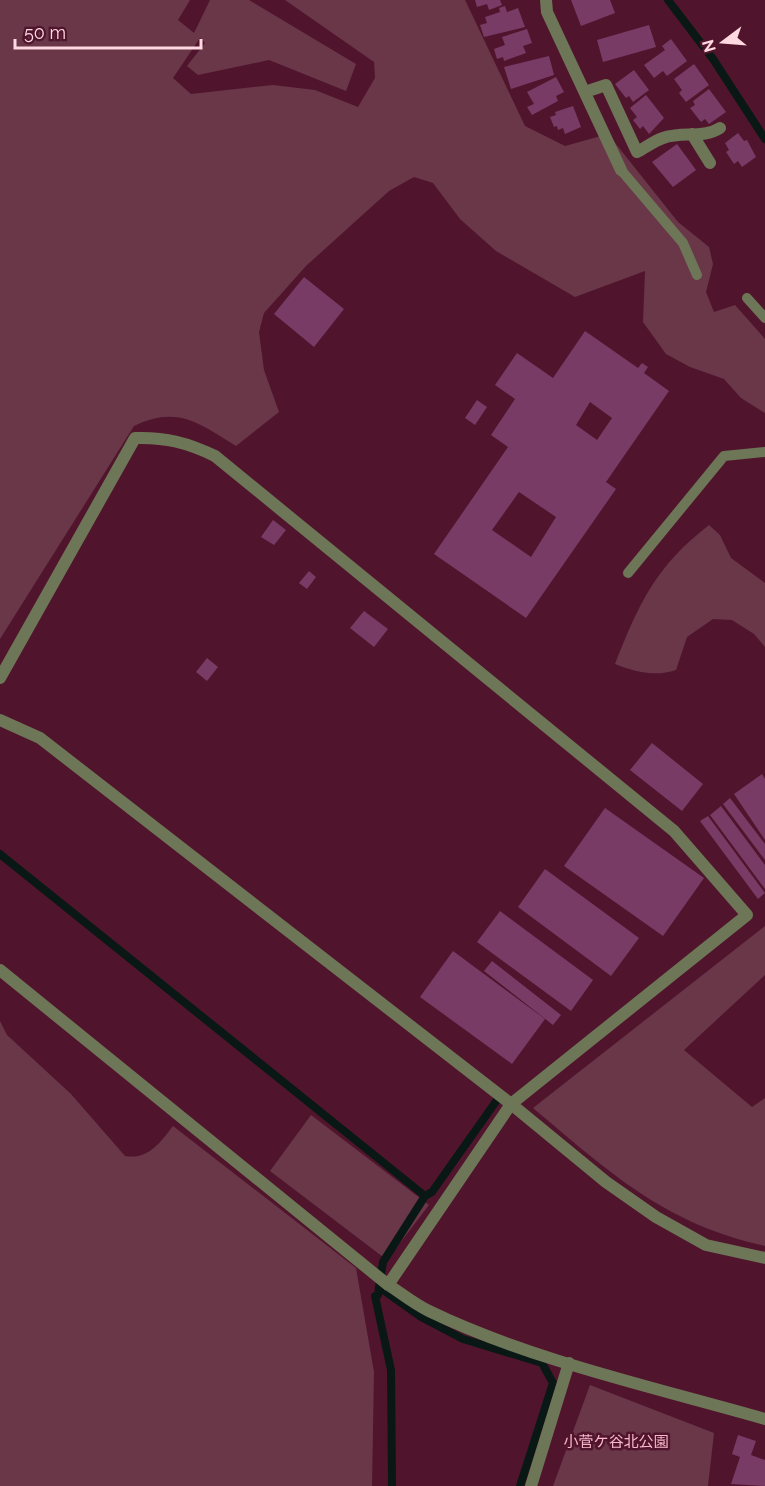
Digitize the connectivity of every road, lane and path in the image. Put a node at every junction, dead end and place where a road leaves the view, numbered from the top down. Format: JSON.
{"nodes":[{"id":1,"x":546,"y":0,"type":"edge"},
{"id":2,"x":585,"y":92,"type":"junction"},
{"id":3,"x":720,"y":129,"type":"dead end"},
{"id":4,"x":692,"y":134,"type":"junction"},
{"id":5,"x":710,"y":163,"type":"dead end"},
{"id":6,"x":621,"y":170,"type":"joint"},
{"id":7,"x":697,"y":275,"type":"dead end"},
{"id":8,"x":747,"y":298,"type":"dead end"},
{"id":9,"x":765,"y":318,"type":"edge"},
{"id":10,"x":765,"y":452,"type":"edge"},
{"id":11,"x":628,"y":573,"type":"dead end"},
{"id":12,"x":0,"y":678,"type":"edge"},
{"id":13,"x":0,"y":720,"type":"edge"},
{"id":14,"x":0,"y":970,"type":"edge"},
{"id":15,"x":511,"y":1104,"type":"junction"},
{"id":16,"x":765,"y":1258,"type":"edge"},
{"id":17,"x":387,"y":1284,"type":"junction"},
{"id":18,"x":569,"y":1363,"type":"junction"},
{"id":19,"x":765,"y":1419,"type":"edge"},
{"id":20,"x":531,"y":1486,"type":"edge"}],
"edges":[{"from":1,"to":2,"type":"street"},
{"from":2,"to":4,"type":"street"},
{"from":2,"to":6,"type":"street"},
{"from":3,"to":4,"type":"street"},
{"from":4,"to":5,"type":"street"},
{"from":6,"to":7,"type":"lane"},
{"from":8,"to":9,"type":"lane"},
{"from":10,"to":11,"type":"lane"},
{"from":12,"to":15,"type":"street"},
{"from":13,"to":15,"type":"street"},
{"from":14,"to":17,"type":"street"},
{"from":15,"to":16,"type":"street"},
{"from":15,"to":17,"type":"street"},
{"from":17,"to":18,"type":"street"},
{"from":18,"to":19,"type":"street"},
{"from":18,"to":20,"type":"street"}]}
